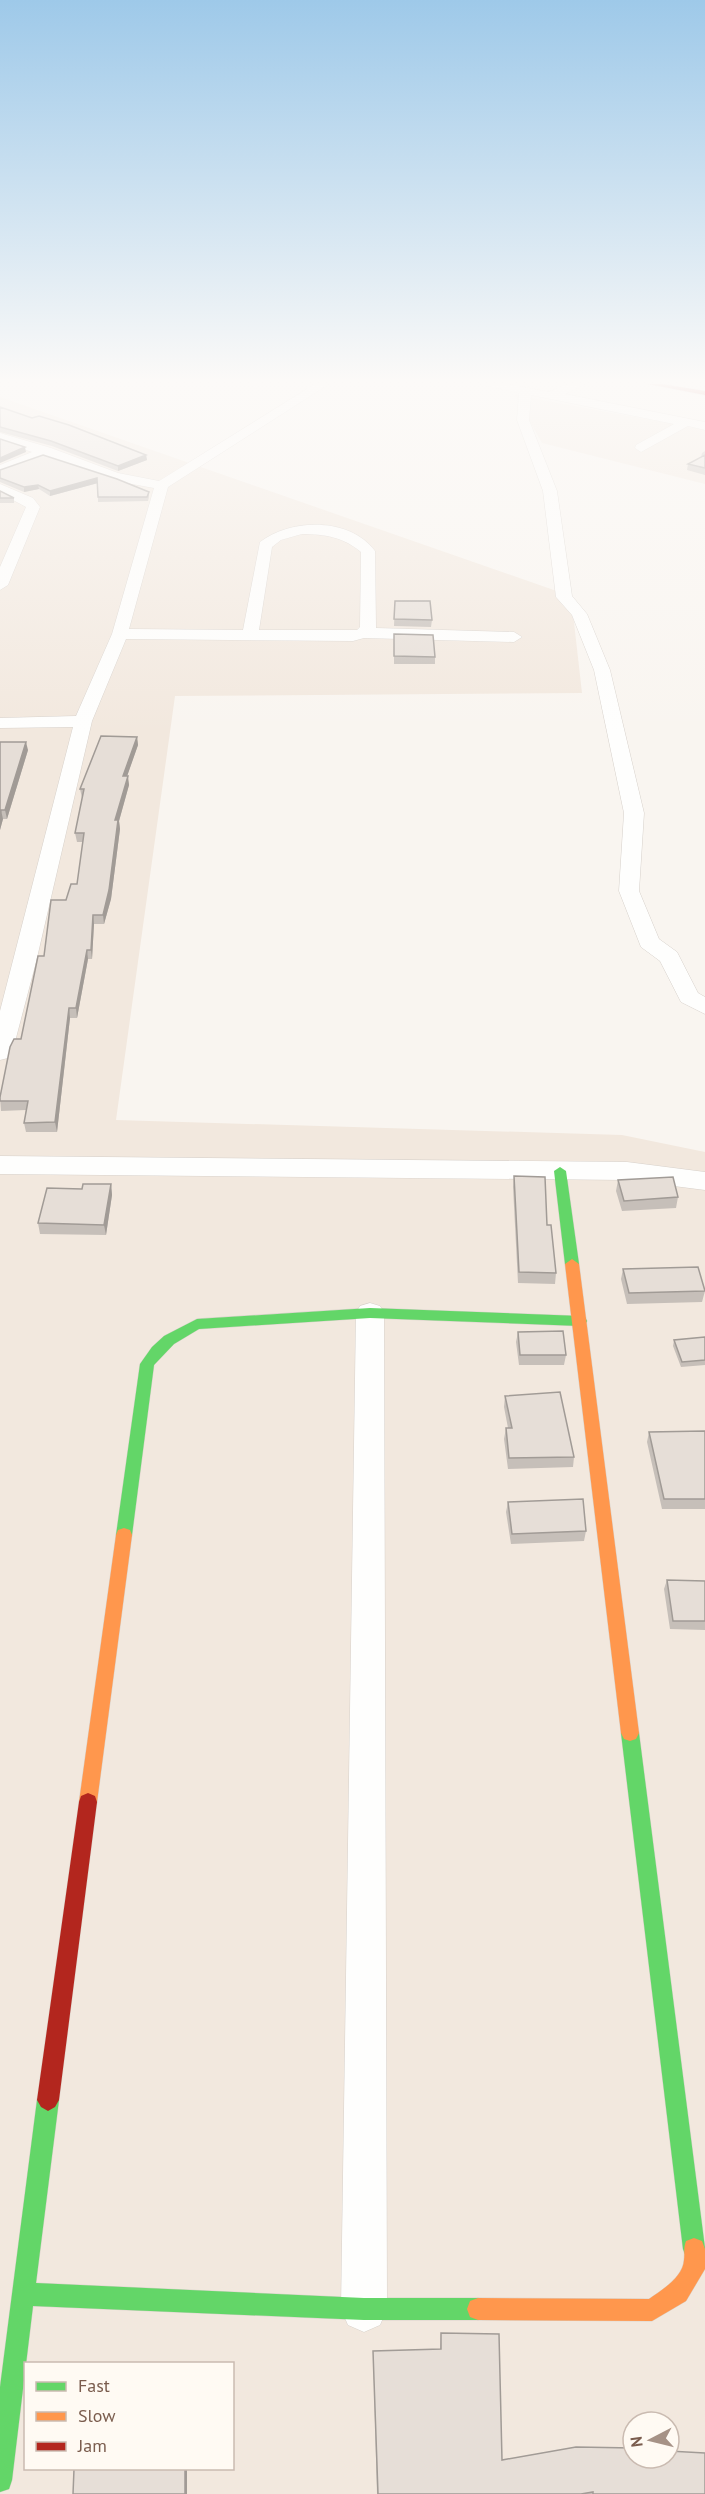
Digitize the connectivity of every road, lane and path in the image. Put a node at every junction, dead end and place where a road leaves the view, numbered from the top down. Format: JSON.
{"nodes":[{"id":1,"x":27,"y":500,"type":"edge"},
{"id":2,"x":158,"y":500,"type":"edge"},
{"id":3,"x":551,"y":500,"type":"edge"},
{"id":4,"x":0,"y":585,"type":"edge"},
{"id":5,"x":250,"y":633,"type":"junction"},
{"id":6,"x":363,"y":633,"type":"junction"},
{"id":7,"x":120,"y":634,"type":"junction"},
{"id":8,"x":514,"y":637,"type":"dead end"},
{"id":9,"x":83,"y":720,"type":"junction"},
{"id":10,"x":0,"y":723,"type":"edge"},
{"id":11,"x":0,"y":962,"type":"edge"},
{"id":12,"x":25,"y":962,"type":"junction"},
{"id":13,"x":705,"y":1007,"type":"edge"},
{"id":14,"x":0,"y":1053,"type":"edge"},
{"id":15,"x":0,"y":1165,"type":"edge"},
{"id":16,"x":560,"y":1171,"type":"junction"},
{"id":17,"x":705,"y":1181,"type":"edge"},
{"id":18,"x":370,"y":1313,"type":"junction"},
{"id":19,"x":580,"y":1321,"type":"junction"},
{"id":20,"x":22,"y":2294,"type":"junction"},
{"id":21,"x":364,"y":2309,"type":"junction"},
{"id":22,"x":0,"y":2480,"type":"edge"}],
"edges":[{"from":1,"to":4,"type":"street"},
{"from":2,"to":7,"type":"street"},
{"from":3,"to":13,"type":"street"},
{"from":5,"to":6,"type":"street"},
{"from":5,"to":6,"type":"street"},
{"from":5,"to":7,"type":"street"},
{"from":6,"to":8,"type":"street"},
{"from":7,"to":9,"type":"street"},
{"from":9,"to":10,"type":"street"},
{"from":9,"to":12,"type":"street"},
{"from":11,"to":12,"type":"street"},
{"from":12,"to":14,"type":"street"},
{"from":15,"to":16,"type":"street"},
{"from":16,"to":17,"type":"street"},
{"from":16,"to":19,"type":"street"},
{"from":18,"to":19,"type":"street"},
{"from":18,"to":20,"type":"street"},
{"from":18,"to":21,"type":"street"},
{"from":19,"to":21,"type":"street"},
{"from":20,"to":21,"type":"street"},
{"from":20,"to":22,"type":"street"}]}
